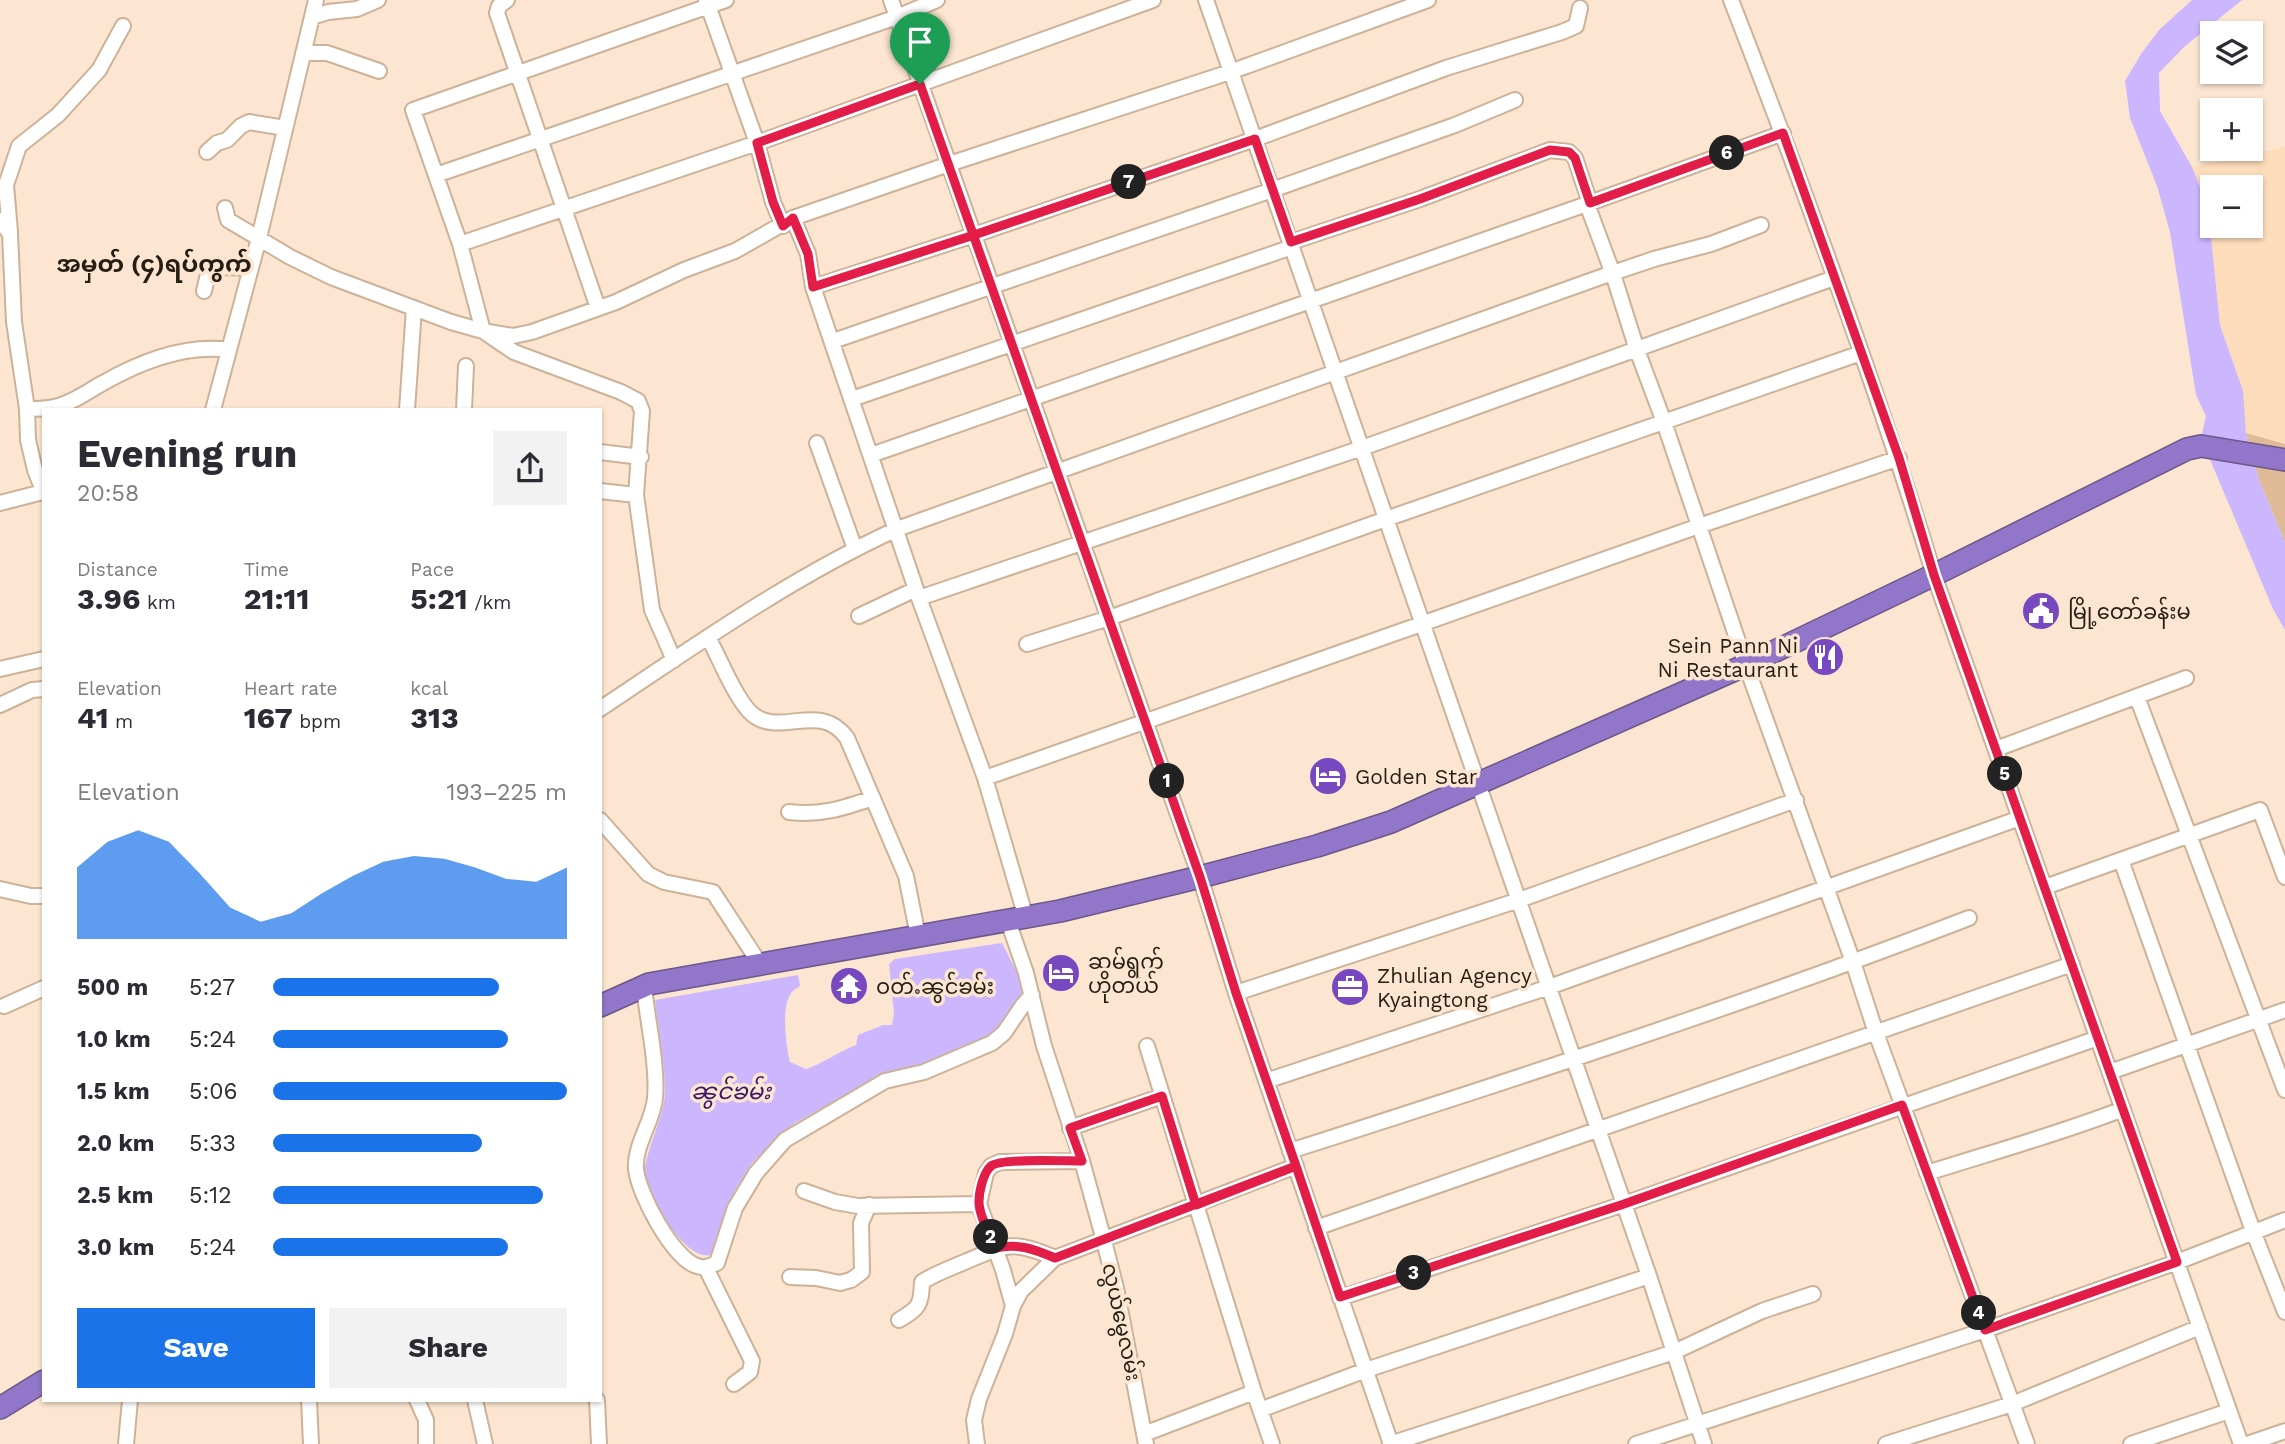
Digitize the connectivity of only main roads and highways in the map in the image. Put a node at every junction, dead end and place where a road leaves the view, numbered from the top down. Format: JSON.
{"nodes":[{"id":1,"x":2285,"y":460,"type":"edge"},
{"id":2,"x":602,"y":1005,"type":"edge"},
{"id":3,"x":42,"y":1382,"type":"edge"},
{"id":4,"x":0,"y":1408,"type":"edge"}],
"edges":[{"from":1,"to":2,"type":"highway"},
{"from":3,"to":4,"type":"highway"}]}
